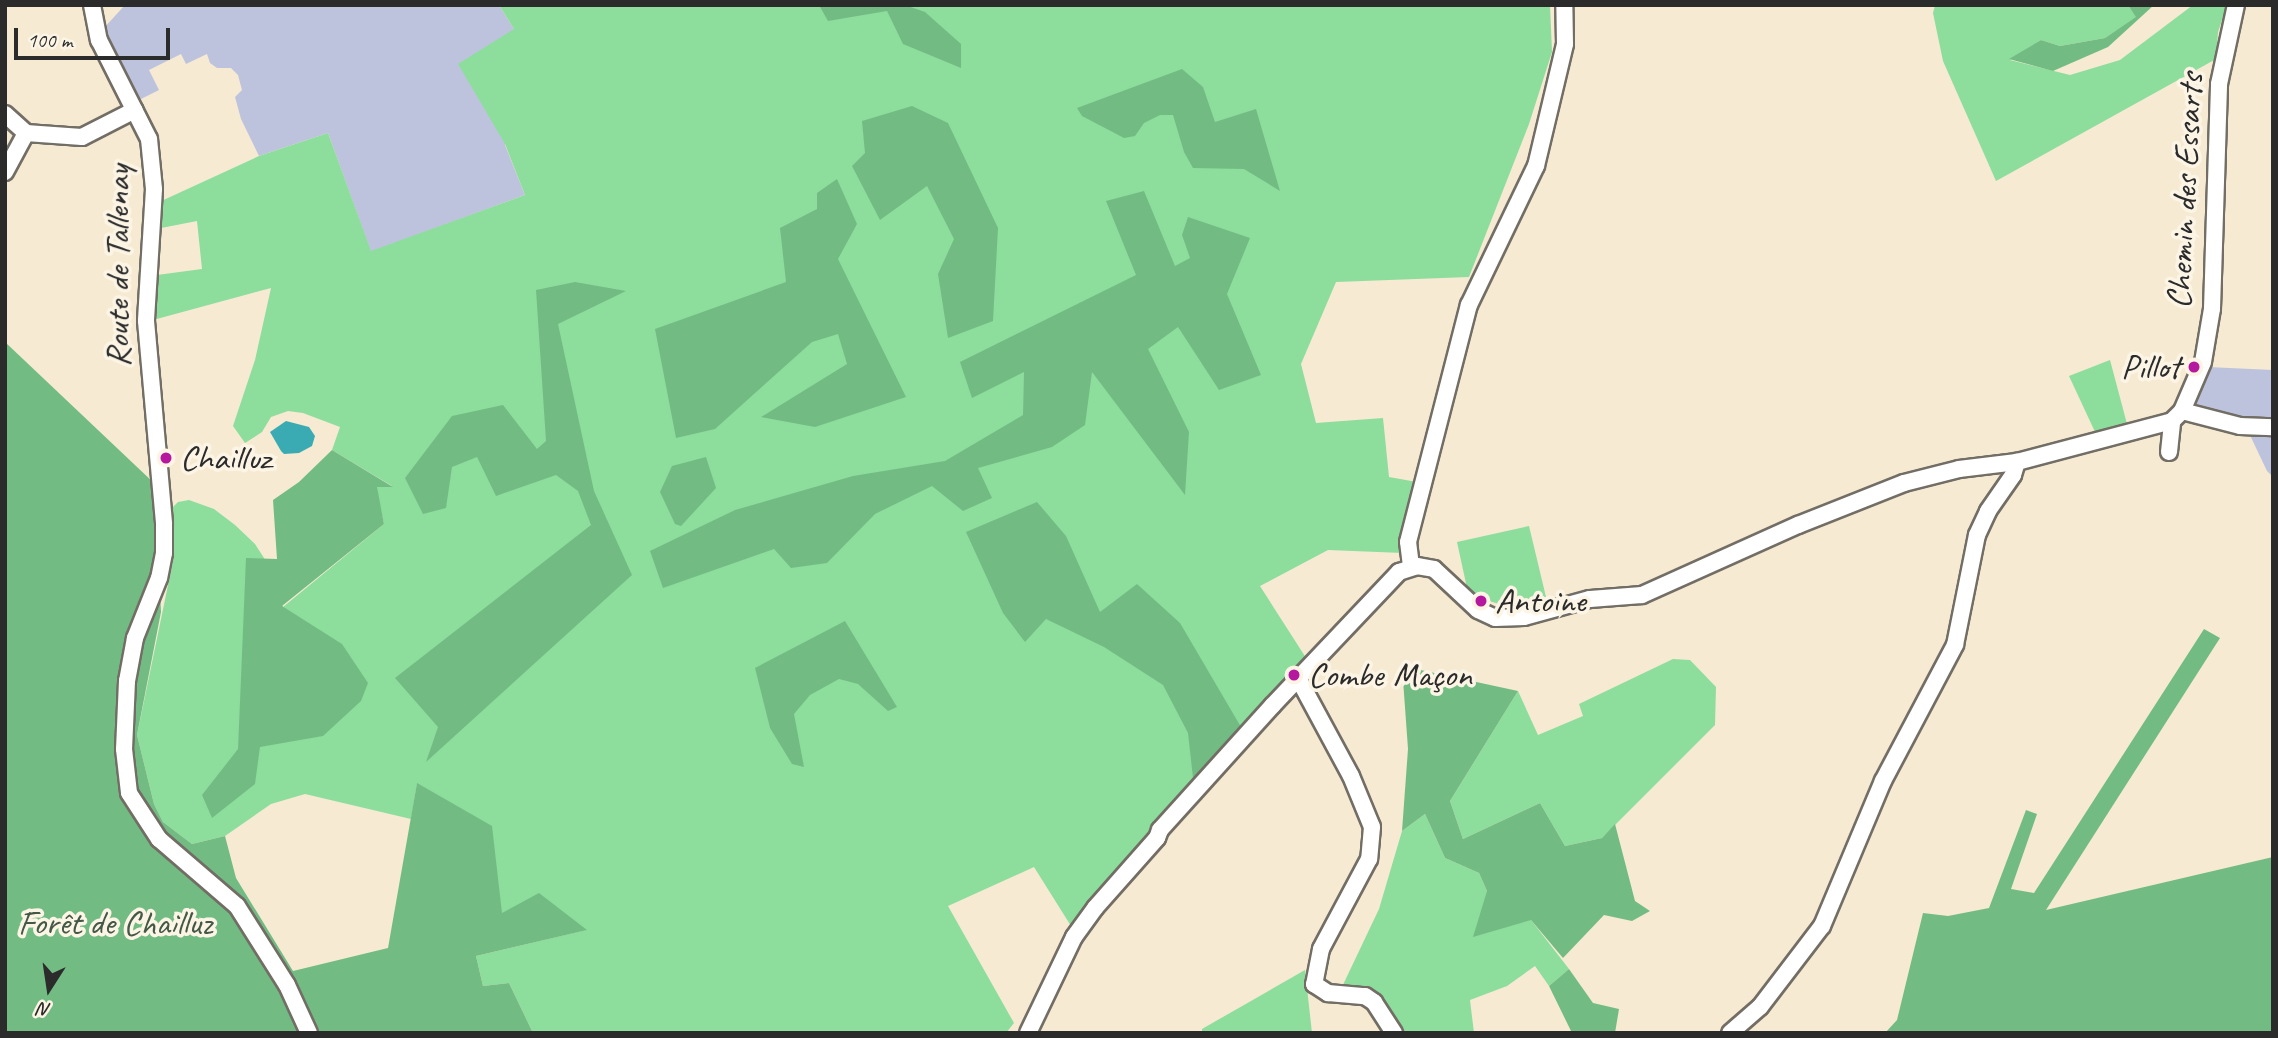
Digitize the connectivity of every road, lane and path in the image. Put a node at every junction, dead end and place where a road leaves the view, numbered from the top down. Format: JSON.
{"nodes":[{"id":1,"x":92,"y":5,"type":"edge"},
{"id":2,"x":1564,"y":5,"type":"edge"},
{"id":3,"x":2236,"y":5,"type":"edge"},
{"id":4,"x":135,"y":110,"type":"junction"},
{"id":5,"x":5,"y":114,"type":"edge"},
{"id":6,"x":26,"y":133,"type":"junction"},
{"id":7,"x":5,"y":172,"type":"edge"},
{"id":8,"x":2177,"y":416,"type":"junction"},
{"id":9,"x":2273,"y":427,"type":"edge"},
{"id":10,"x":2169,"y":452,"type":"dead end"},
{"id":11,"x":2017,"y":462,"type":"junction"},
{"id":12,"x":1410,"y":566,"type":"junction"},
{"id":13,"x":1298,"y":678,"type":"junction"},
{"id":14,"x":309,"y":1033,"type":"edge"},
{"id":15,"x":1028,"y":1033,"type":"edge"},
{"id":16,"x":1394,"y":1033,"type":"edge"},
{"id":17,"x":1730,"y":1033,"type":"edge"}],
"edges":[{"from":1,"to":4,"type":"street","name":"Route de Tallenay"},
{"from":2,"to":12,"type":"street"},
{"from":3,"to":8,"type":"street","name":"Chemin des Essarts"},
{"from":4,"to":6,"type":"street"},
{"from":4,"to":14,"type":"street","name":"Route de Tallenay"},
{"from":5,"to":6,"type":"street"},
{"from":6,"to":7,"type":"street"},
{"from":8,"to":9,"type":"street"},
{"from":8,"to":10,"type":"street","name":"Chemin des Essarts"},
{"from":8,"to":11,"type":"street"},
{"from":11,"to":12,"type":"street"},
{"from":11,"to":17,"type":"street"},
{"from":12,"to":13,"type":"street"},
{"from":13,"to":15,"type":"street"},
{"from":13,"to":16,"type":"street"}]}
